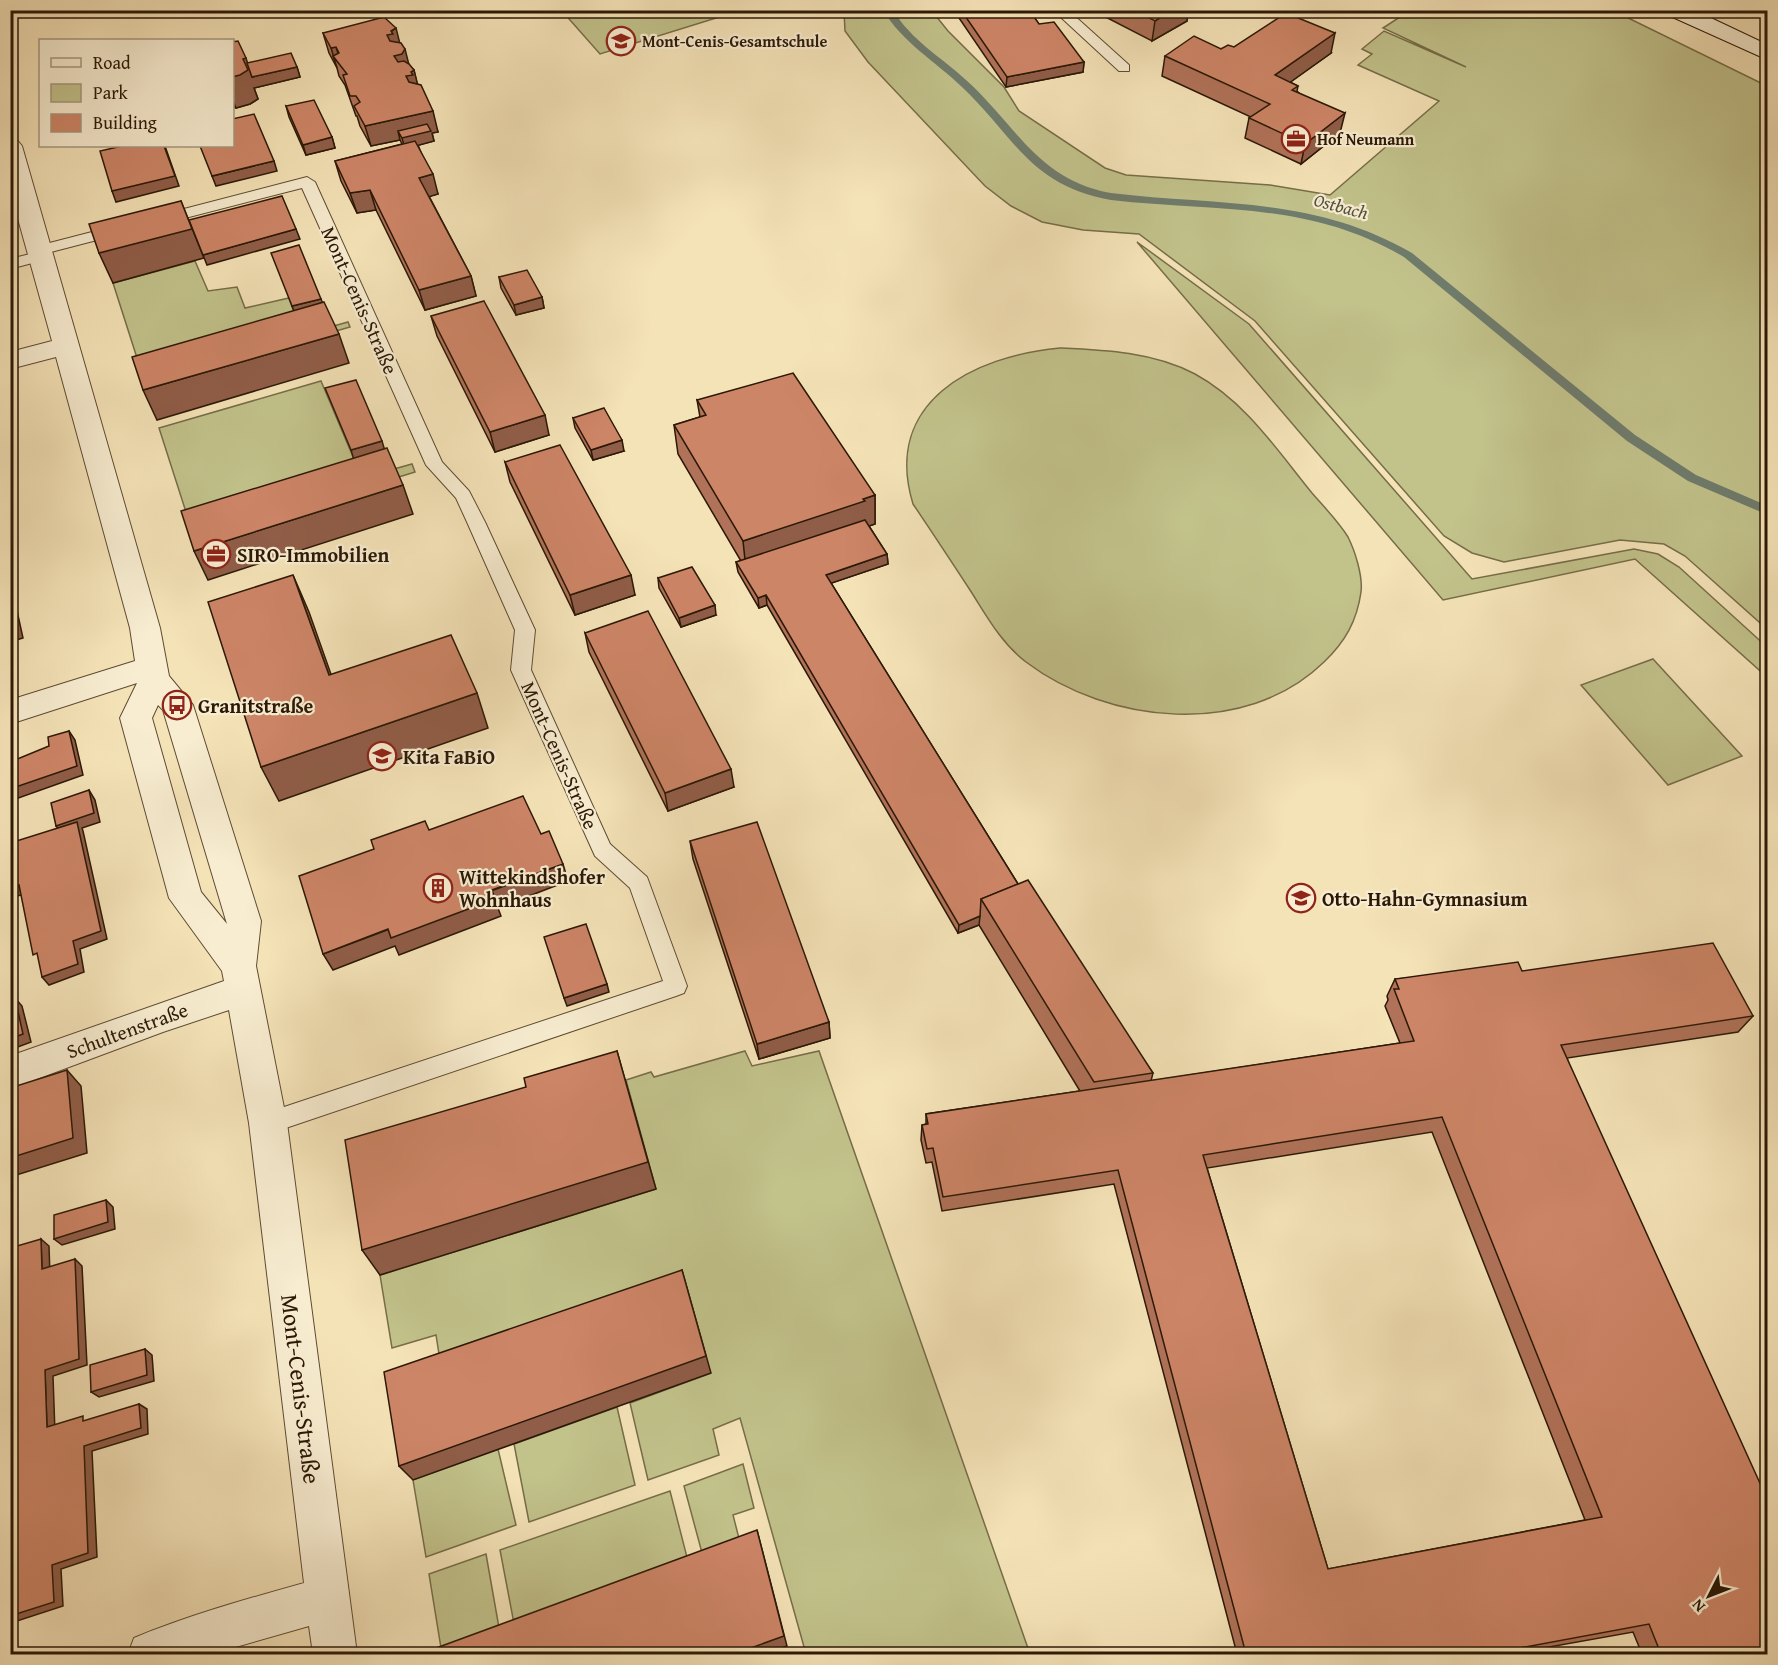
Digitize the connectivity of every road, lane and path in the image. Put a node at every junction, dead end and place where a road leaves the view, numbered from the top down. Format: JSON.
{"nodes":[{"id":1,"x":1059,"y":10,"type":"edge"},
{"id":2,"x":1676,"y":10,"type":"edge"},
{"id":3,"x":1715,"y":10,"type":"edge"},
{"id":4,"x":1767,"y":36,"type":"edge"},
{"id":5,"x":1767,"y":54,"type":"edge"},
{"id":6,"x":1124,"y":68,"type":"dead end"},
{"id":7,"x":10,"y":146,"type":"edge"},
{"id":8,"x":40,"y":253,"type":"junction"},
{"id":9,"x":10,"y":264,"type":"edge"},
{"id":10,"x":66,"y":346,"type":"junction"},
{"id":11,"x":10,"y":361,"type":"edge"},
{"id":12,"x":153,"y":674,"type":"junction"},
{"id":13,"x":10,"y":712,"type":"edge"},
{"id":14,"x":242,"y":978,"type":"junction"},
{"id":15,"x":10,"y":1073,"type":"edge"},
{"id":16,"x":268,"y":1123,"type":"junction"},
{"id":17,"x":328,"y":1599,"type":"junction"},
{"id":18,"x":150,"y":1654,"type":"edge"},
{"id":19,"x":335,"y":1654,"type":"edge"}],
"edges":[{"from":1,"to":6,"type":"lane"},
{"from":2,"to":5,"type":"street"},
{"from":3,"to":4,"type":"street"},
{"from":7,"to":8,"type":"street"},
{"from":8,"to":9,"type":"lane","name":"Mont-Cenis-Straße"},
{"from":8,"to":10,"type":"street"},
{"from":8,"to":16,"type":"lane","name":"Mont-Cenis-Straße"},
{"from":10,"to":11,"type":"street"},
{"from":10,"to":12,"type":"street"},
{"from":12,"to":13,"type":"street"},
{"from":12,"to":14,"type":"street","name":"Mont-Cenis-Straße"},
{"from":12,"to":14,"type":"street","name":"Mont-Cenis-Straße"},
{"from":14,"to":15,"type":"street","name":"Schultenstraße"},
{"from":14,"to":16,"type":"street","name":"Mont-Cenis-Straße"},
{"from":16,"to":17,"type":"street","name":"Mont-Cenis-Straße"},
{"from":17,"to":18,"type":"street"},
{"from":17,"to":19,"type":"street","name":"Mont-Cenis-Straße"}]}
